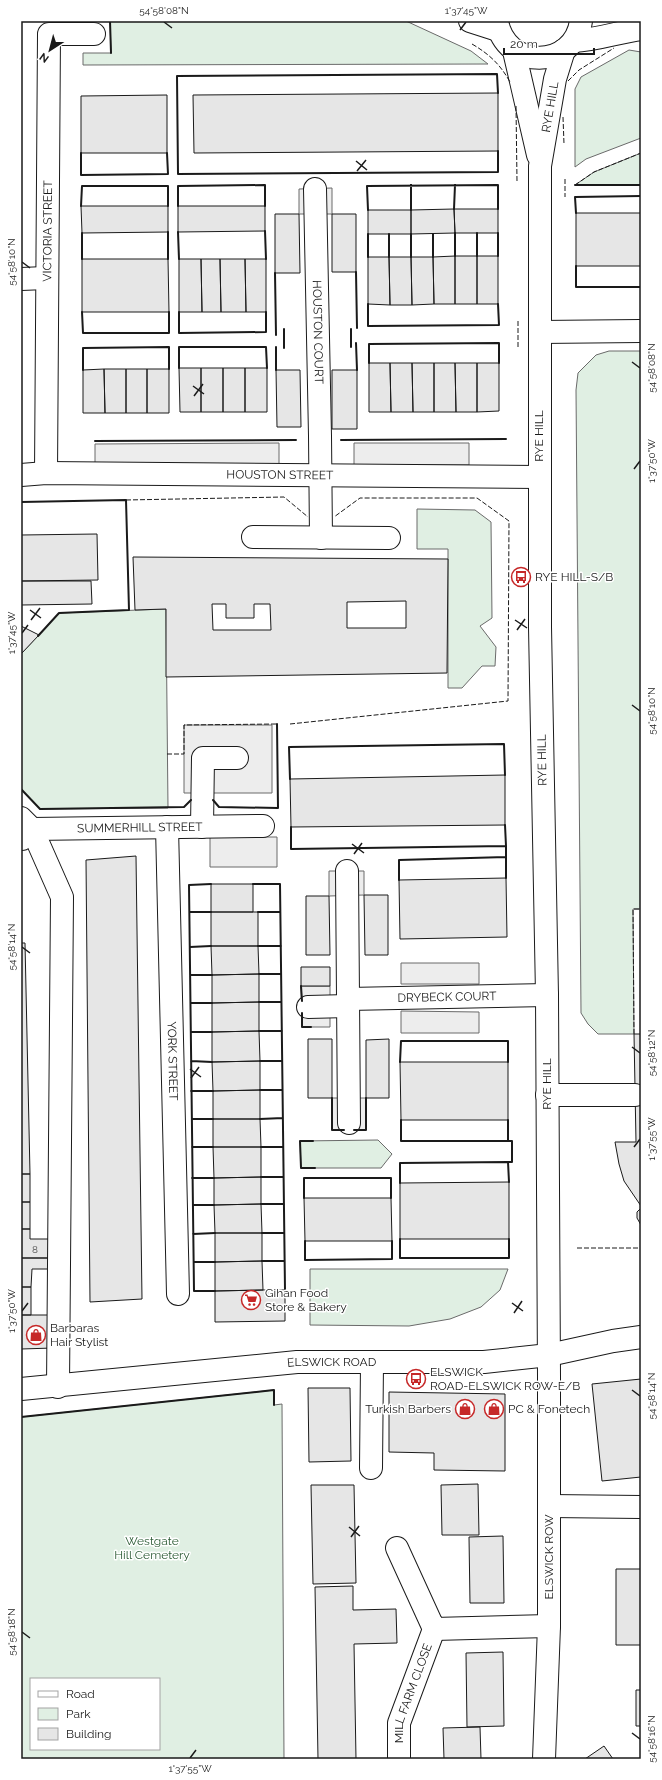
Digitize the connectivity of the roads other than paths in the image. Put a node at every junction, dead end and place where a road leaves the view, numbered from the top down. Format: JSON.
{"nodes":[{"id":1,"x":470,"y":21,"type":"edge"},
{"id":2,"x":581,"y":21,"type":"edge"},
{"id":3,"x":498,"y":25,"type":"edge"},
{"id":4,"x":641,"y":29,"type":"edge"},
{"id":5,"x":94,"y":34,"type":"dead end"},
{"id":6,"x":569,"y":46,"type":"junction"},
{"id":7,"x":514,"y":51,"type":"junction"},
{"id":8,"x":540,"y":166,"type":"junction"},
{"id":9,"x":315,"y":189,"type":"dead end"},
{"id":10,"x":46,"y":278,"type":"junction"},
{"id":11,"x":21,"y":279,"type":"edge"},
{"id":12,"x":641,"y":331,"type":"edge"},
{"id":13,"x":540,"y":332,"type":"junction"},
{"id":14,"x":46,"y":473,"type":"junction"},
{"id":15,"x":21,"y":475,"type":"edge"},
{"id":16,"x":320,"y":475,"type":"junction"},
{"id":17,"x":539,"y":477,"type":"junction"},
{"id":18,"x":252,"y":537,"type":"dead end"},
{"id":19,"x":321,"y":538,"type":"junction"},
{"id":20,"x":389,"y":538,"type":"dead end"},
{"id":21,"x":237,"y":758,"type":"dead end"},
{"id":22,"x":263,"y":826,"type":"dead end"},
{"id":23,"x":167,"y":827,"type":"junction"},
{"id":24,"x":202,"y":827,"type":"junction"},
{"id":25,"x":25,"y":829,"type":"edge"},
{"id":26,"x":347,"y":871,"type":"dead end"},
{"id":27,"x":547,"y":995,"type":"junction"},
{"id":28,"x":348,"y":1003,"type":"junction"},
{"id":29,"x":308,"y":1007,"type":"dead end"},
{"id":30,"x":547,"y":1095,"type":"junction"},
{"id":31,"x":635,"y":1095,"type":"dead end"},
{"id":32,"x":349,"y":1123,"type":"dead end"},
{"id":33,"x":178,"y":1294,"type":"dead end"},
{"id":34,"x":641,"y":1337,"type":"edge"},
{"id":35,"x":549,"y":1355,"type":"junction"},
{"id":36,"x":372,"y":1363,"type":"junction"},
{"id":37,"x":58,"y":1386,"type":"junction"},
{"id":38,"x":21,"y":1389,"type":"edge"},
{"id":39,"x":371,"y":1468,"type":"dead end"},
{"id":40,"x":550,"y":1506,"type":"junction"},
{"id":41,"x":641,"y":1507,"type":"edge"},
{"id":42,"x":397,"y":1548,"type":"dead end"},
{"id":43,"x":549,"y":1626,"type":"junction"},
{"id":44,"x":434,"y":1629,"type":"junction"},
{"id":45,"x":399,"y":1759,"type":"edge"},
{"id":46,"x":544,"y":1759,"type":"edge"}],
"edges":[{"from":1,"to":3,"type":"street"},
{"from":2,"to":6,"type":"street","name":"RYE HILL"},
{"from":3,"to":7,"type":"street"},
{"from":4,"to":6,"type":"street"},
{"from":5,"to":10,"type":"street","name":"VICTORIA STREET"},
{"from":6,"to":7,"type":"street"},
{"from":6,"to":8,"type":"street","name":"RYE HILL"},
{"from":7,"to":8,"type":"street","name":"RYE HILL"},
{"from":8,"to":13,"type":"street","name":"RYE HILL"},
{"from":9,"to":16,"type":"street","name":"HOUSTON COURT"},
{"from":10,"to":11,"type":"street"},
{"from":10,"to":14,"type":"street","name":"VICTORIA STREET"},
{"from":12,"to":13,"type":"street"},
{"from":13,"to":17,"type":"street","name":"RYE HILL"},
{"from":14,"to":15,"type":"street","name":"HOUSTON STREET"},
{"from":14,"to":16,"type":"street","name":"HOUSTON STREET"},
{"from":16,"to":17,"type":"street","name":"HOUSTON STREET"},
{"from":16,"to":19,"type":"street","name":"HOUSTON COURT"},
{"from":17,"to":27,"type":"street","name":"RYE HILL"},
{"from":18,"to":19,"type":"street"},
{"from":19,"to":20,"type":"street"},
{"from":21,"to":24,"type":"street"},
{"from":22,"to":24,"type":"street","name":"SUMMERHILL STREET"},
{"from":23,"to":24,"type":"street","name":"SUMMERHILL STREET"},
{"from":23,"to":25,"type":"street","name":"SUMMERHILL STREET"},
{"from":23,"to":33,"type":"street","name":"YORK STREET"},
{"from":25,"to":37,"type":"street"},
{"from":26,"to":28,"type":"street"},
{"from":27,"to":28,"type":"street","name":"DRYBECK COURT"},
{"from":27,"to":30,"type":"street","name":"RYE HILL"},
{"from":28,"to":29,"type":"street","name":"DRYBECK COURT"},
{"from":28,"to":32,"type":"street"},
{"from":30,"to":31,"type":"street"},
{"from":30,"to":35,"type":"street","name":"RYE HILL"},
{"from":34,"to":35,"type":"street","name":"ELSWICK ROAD"},
{"from":35,"to":36,"type":"street","name":"ELSWICK ROAD"},
{"from":35,"to":40,"type":"street","name":"ELSWICK ROW"},
{"from":36,"to":37,"type":"street","name":"ELSWICK ROAD"},
{"from":36,"to":39,"type":"street"},
{"from":37,"to":38,"type":"street","name":"ELSWICK ROAD"},
{"from":40,"to":41,"type":"street"},
{"from":40,"to":43,"type":"street","name":"ELSWICK ROW"},
{"from":42,"to":44,"type":"street","name":"MILL FARM CLOSE"},
{"from":43,"to":44,"type":"street","name":"MILL FARM CLOSE"},
{"from":43,"to":46,"type":"street","name":"ELSWICK ROW"},
{"from":44,"to":45,"type":"street","name":"MILL FARM CLOSE"}]}
